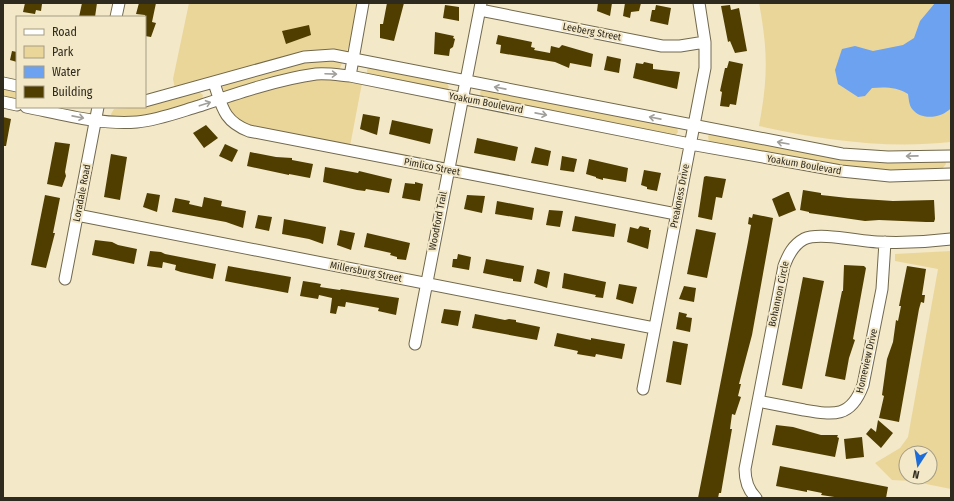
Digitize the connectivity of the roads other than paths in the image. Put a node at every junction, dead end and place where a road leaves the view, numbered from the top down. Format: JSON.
{"nodes":[{"id":1,"x":118,"y":3,"type":"edge"},
{"id":2,"x":364,"y":3,"type":"edge"},
{"id":3,"x":698,"y":3,"type":"edge"},
{"id":4,"x":481,"y":7,"type":"edge"},
{"id":5,"x":116,"y":16,"type":"edge"},
{"id":6,"x":705,"y":42,"type":"junction"},
{"id":7,"x":353,"y":59,"type":"junction"},
{"id":8,"x":350,"y":76,"type":"junction"},
{"id":9,"x":466,"y":82,"type":"junction"},
{"id":10,"x":214,"y":83,"type":"junction"},
{"id":11,"x":3,"y":84,"type":"edge"},
{"id":12,"x":16,"y":86,"type":"edge"},
{"id":13,"x":463,"y":98,"type":"junction"},
{"id":14,"x":220,"y":99,"type":"junction"},
{"id":15,"x":146,"y":101,"type":"edge"},
{"id":16,"x":3,"y":102,"type":"edge"},
{"id":17,"x":16,"y":105,"type":"edge"},
{"id":18,"x":31,"y":108,"type":"edge"},
{"id":19,"x":98,"y":108,"type":"edge"},
{"id":20,"x":96,"y":120,"type":"junction"},
{"id":21,"x":694,"y":126,"type":"junction"},
{"id":22,"x":690,"y":144,"type":"junction"},
{"id":23,"x":951,"y":156,"type":"edge"},
{"id":24,"x":448,"y":170,"type":"junction"},
{"id":25,"x":951,"y":174,"type":"edge"},
{"id":26,"x":676,"y":214,"type":"junction"},
{"id":27,"x":77,"y":216,"type":"junction"},
{"id":28,"x":951,"y":239,"type":"edge"},
{"id":29,"x":885,"y":242,"type":"junction"},
{"id":30,"x":65,"y":279,"type":"dead end"},
{"id":31,"x":426,"y":284,"type":"junction"},
{"id":32,"x":654,"y":328,"type":"junction"},
{"id":33,"x":415,"y":344,"type":"dead end"},
{"id":34,"x":642,"y":389,"type":"dead end"},
{"id":35,"x":758,"y":401,"type":"junction"},
{"id":36,"x":756,"y":498,"type":"edge"}],
"edges":[{"from":1,"to":5,"type":"street"},
{"from":2,"to":7,"type":"street"},
{"from":3,"to":6,"type":"street","name":"Preakness Drive"},
{"from":4,"to":6,"type":"street","name":"Leeberg Street"},
{"from":4,"to":9,"type":"street","name":"Woodford Trail"},
{"from":6,"to":21,"type":"street","name":"Preakness Drive"},
{"from":7,"to":8,"type":"street"},
{"from":7,"to":9,"type":"street","name":"Yoakum Boulevard"},
{"from":7,"to":10,"type":"street","name":"Yoakum Boulevard"},
{"from":8,"to":13,"type":"street","name":"Yoakum Boulevard"},
{"from":14,"to":8,"type":"street","name":"Yoakum Boulevard","one_way":true},
{"from":9,"to":13,"type":"street","name":"Woodford Trail"},
{"from":21,"to":9,"type":"street","name":"Yoakum Boulevard","one_way":true},
{"from":10,"to":14,"type":"street","name":"Pimlico Street"},
{"from":10,"to":15,"type":"street","name":"Yoakum Boulevard"},
{"from":11,"to":12,"type":"street"},
{"from":13,"to":22,"type":"street","name":"Yoakum Boulevard","one_way":true},
{"from":13,"to":24,"type":"street","name":"Woodford Trail"},
{"from":20,"to":14,"type":"street","name":"Yoakum Boulevard","one_way":true},
{"from":14,"to":24,"type":"street","name":"Pimlico Street"},
{"from":16,"to":17,"type":"street"},
{"from":18,"to":20,"type":"street","name":"Yoakum Boulevard","one_way":true},
{"from":19,"to":20,"type":"street","name":"Loradale Road"},
{"from":20,"to":27,"type":"street","name":"Loradale Road"},
{"from":21,"to":22,"type":"street","name":"Preakness Drive"},
{"from":23,"to":21,"type":"street","name":"Yoakum Boulevard","one_way":true},
{"from":22,"to":25,"type":"street","name":"Yoakum Boulevard"},
{"from":22,"to":26,"type":"street","name":"Preakness Drive"},
{"from":24,"to":26,"type":"street","name":"Pimlico Street"},
{"from":24,"to":31,"type":"street","name":"Woodford Trail"},
{"from":26,"to":32,"type":"street","name":"Preakness Drive"},
{"from":27,"to":30,"type":"street","name":"Loradale Road"},
{"from":27,"to":31,"type":"street","name":"Millersburg Street"},
{"from":28,"to":29,"type":"street","name":"Bohannon Circle"},
{"from":29,"to":35,"type":"street","name":"Bohannon Circle"},
{"from":29,"to":35,"type":"street","name":"Homeview Drive"},
{"from":31,"to":32,"type":"street","name":"Millersburg Street"},
{"from":31,"to":33,"type":"street","name":"Woodford Trail"},
{"from":32,"to":34,"type":"street","name":"Preakness Drive"},
{"from":35,"to":36,"type":"street","name":"Bohannon Circle"}]}
